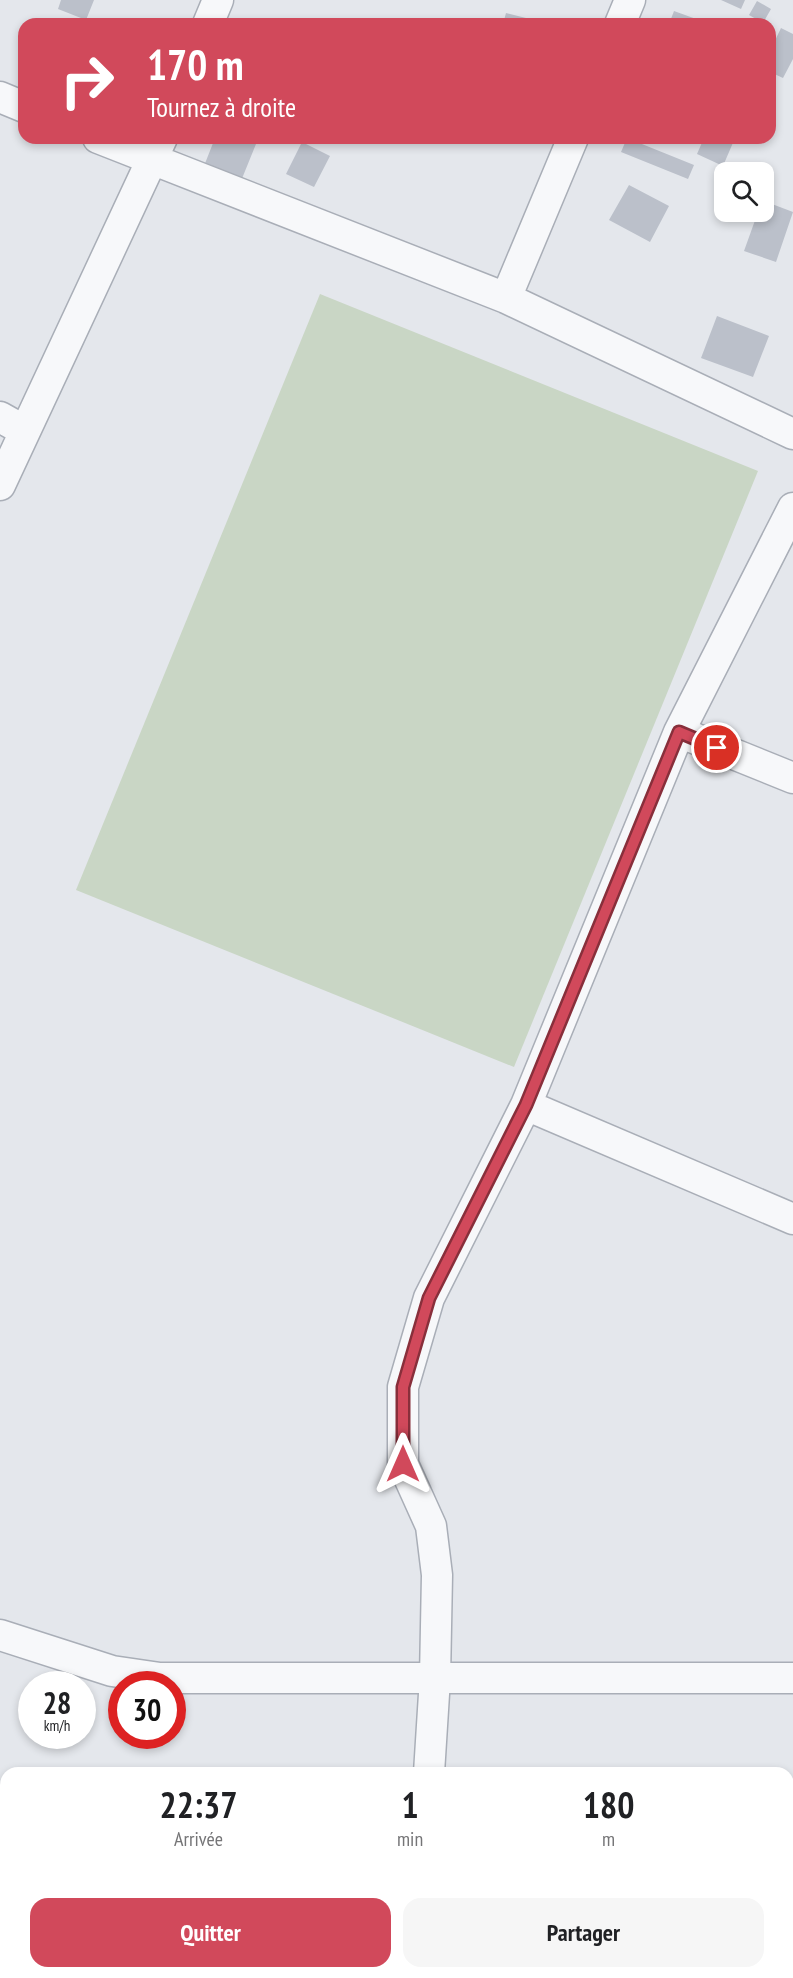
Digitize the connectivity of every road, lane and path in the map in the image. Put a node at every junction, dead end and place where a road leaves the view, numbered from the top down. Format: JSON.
{"nodes":[{"id":1,"x":218,"y":0,"type":"edge"},
{"id":2,"x":630,"y":0,"type":"edge"},
{"id":3,"x":210,"y":18,"type":"edge"},
{"id":4,"x":622,"y":18,"type":"edge"},
{"id":5,"x":0,"y":97,"type":"edge"},
{"id":6,"x":18,"y":104,"type":"edge"},
{"id":7,"x":131,"y":144,"type":"edge"},
{"id":8,"x":570,"y":144,"type":"edge"},
{"id":9,"x":158,"y":149,"type":"edge"},
{"id":10,"x":506,"y":298,"type":"junction"},
{"id":11,"x":13,"y":424,"type":"edge"},
{"id":12,"x":793,"y":434,"type":"edge"},
{"id":13,"x":0,"y":485,"type":"edge"},
{"id":14,"x":793,"y":508,"type":"edge"},
{"id":15,"x":679,"y":732,"type":"junction"},
{"id":16,"x":793,"y":778,"type":"edge"},
{"id":17,"x":526,"y":1105,"type":"junction"},
{"id":18,"x":793,"y":1219,"type":"edge"},
{"id":19,"x":0,"y":1635,"type":"edge"},
{"id":20,"x":435,"y":1678,"type":"junction"},
{"id":21,"x":793,"y":1678,"type":"edge"},
{"id":22,"x":429,"y":1767,"type":"edge"}],
"edges":[{"from":1,"to":3,"type":"street"},
{"from":2,"to":4,"type":"street"},
{"from":5,"to":6,"type":"street"},
{"from":7,"to":9,"type":"street"},
{"from":8,"to":10,"type":"street"},
{"from":9,"to":10,"type":"street"},
{"from":9,"to":11,"type":"street"},
{"from":10,"to":12,"type":"street"},
{"from":11,"to":13,"type":"street"},
{"from":14,"to":15,"type":"street"},
{"from":15,"to":16,"type":"street"},
{"from":15,"to":17,"type":"street"},
{"from":17,"to":18,"type":"street"},
{"from":17,"to":20,"type":"street"},
{"from":19,"to":20,"type":"street"},
{"from":20,"to":21,"type":"street"},
{"from":20,"to":22,"type":"street"}]}
